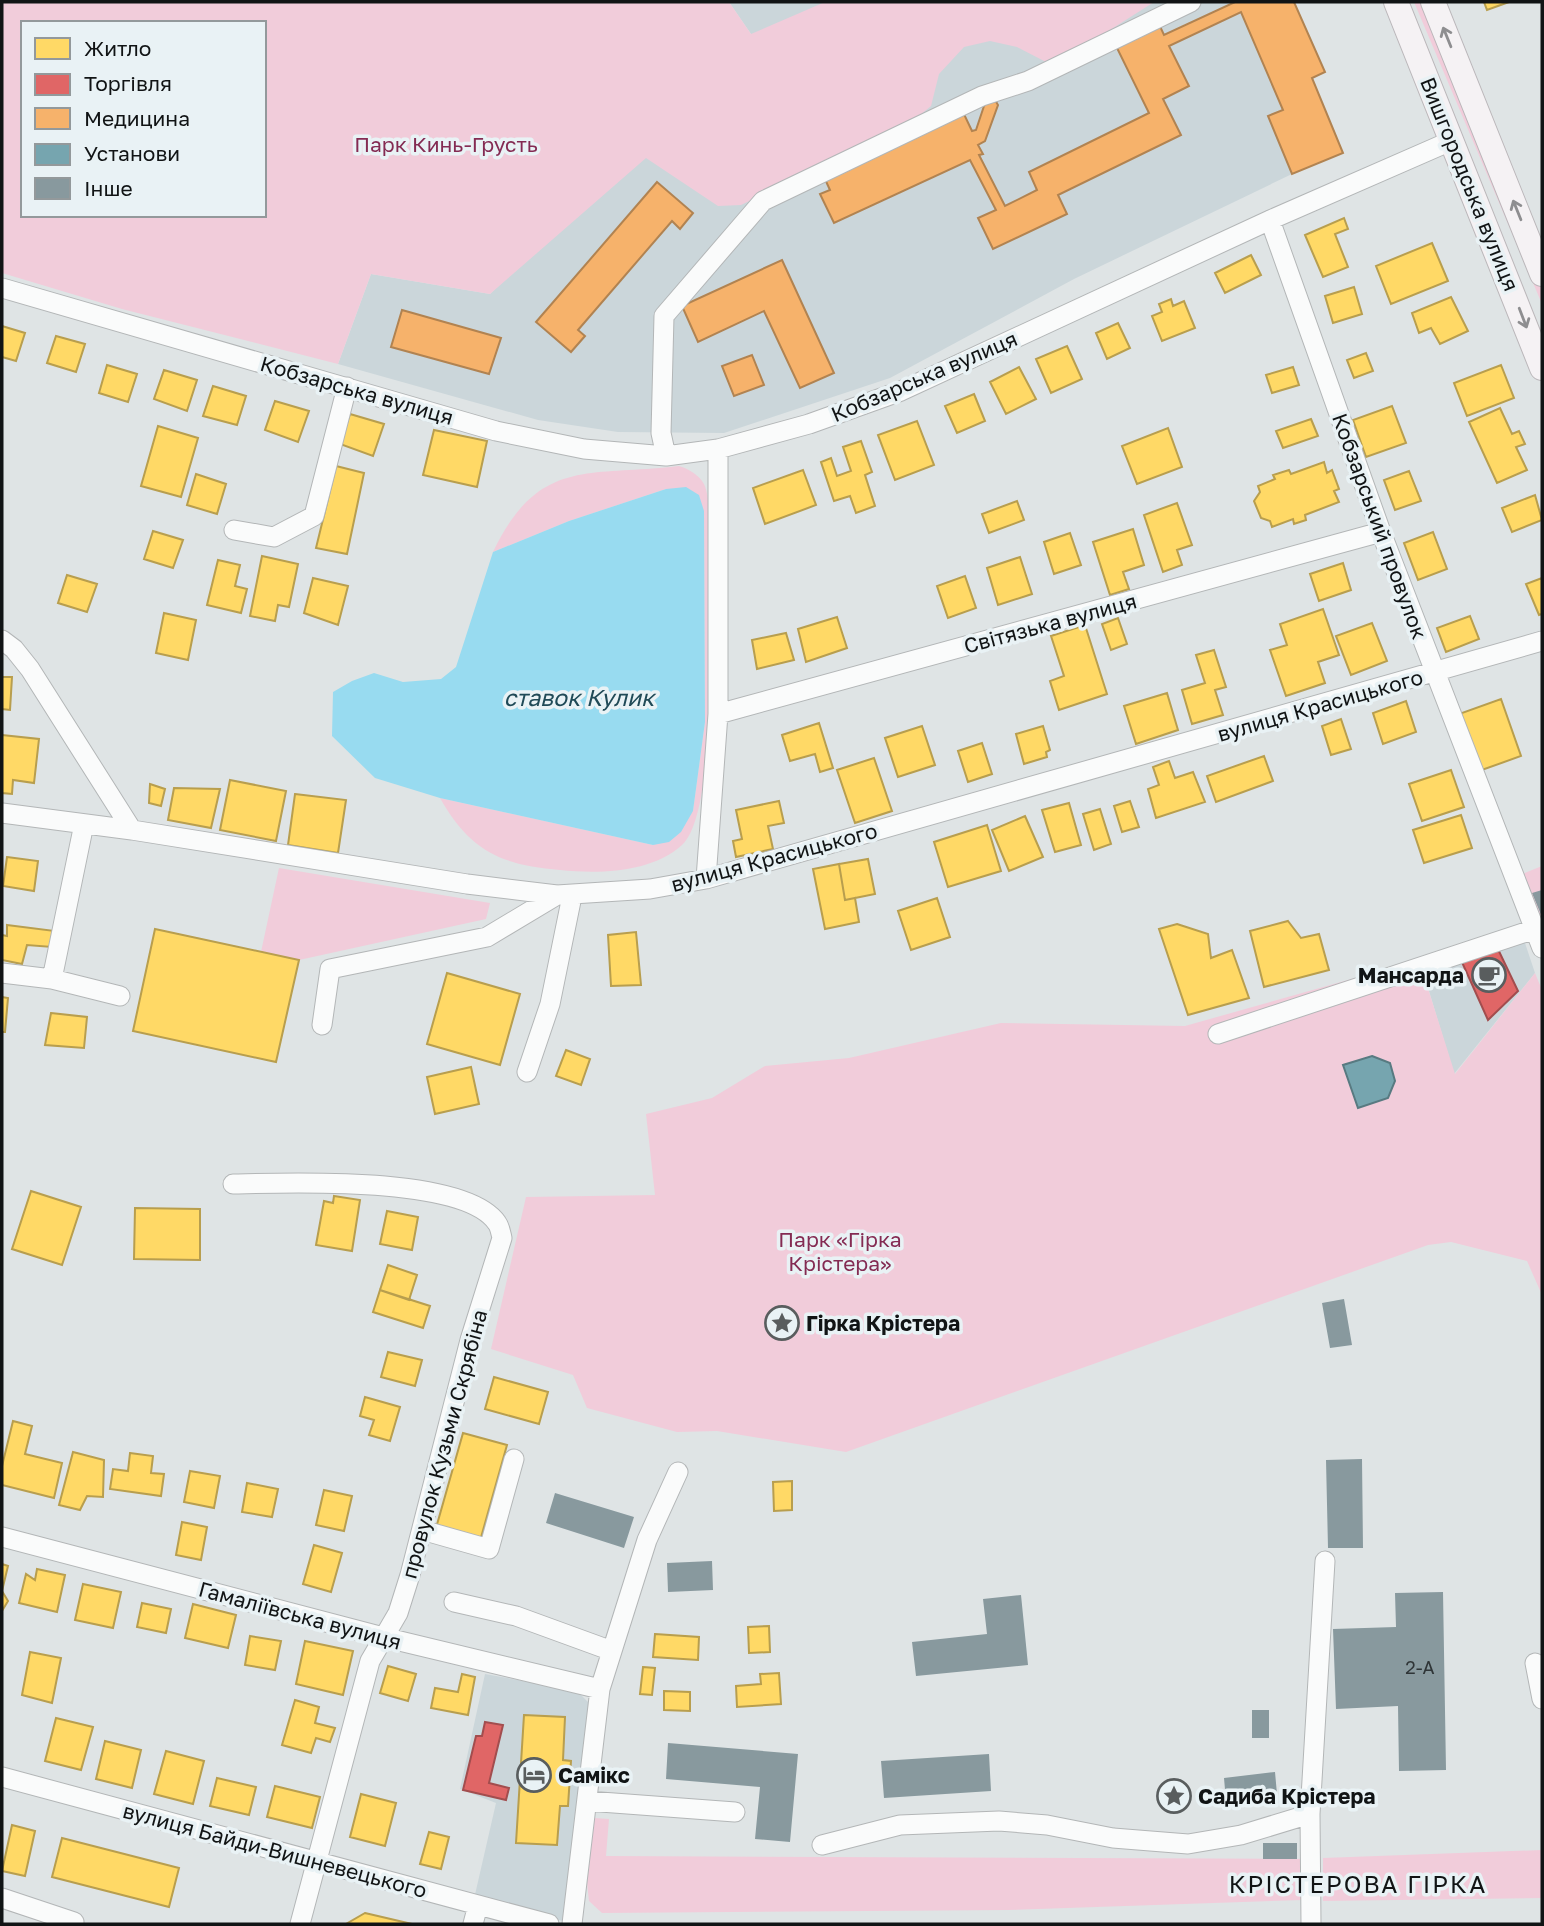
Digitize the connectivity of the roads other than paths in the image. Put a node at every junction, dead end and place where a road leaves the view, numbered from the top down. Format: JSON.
{"nodes":[{"id":1,"x":1191,"y":2,"type":"edge"},
{"id":2,"x":1396,"y":2,"type":"edge"},
{"id":3,"x":1433,"y":2,"type":"edge"},
{"id":4,"x":1453,"y":140,"type":"junction"},
{"id":5,"x":1270,"y":220,"type":"junction"},
{"id":6,"x":1542,"y":274,"type":"edge"},
{"id":7,"x":2,"y":288,"type":"edge"},
{"id":8,"x":1542,"y":368,"type":"edge"},
{"id":9,"x":347,"y":387,"type":"junction"},
{"id":10,"x":718,"y":449,"type":"junction"},
{"id":11,"x":666,"y":456,"type":"junction"},
{"id":12,"x":234,"y":530,"type":"dead end"},
{"id":13,"x":1381,"y":532,"type":"junction"},
{"id":14,"x":2,"y":640,"type":"edge"},
{"id":15,"x":1542,"y":641,"type":"edge"},
{"id":16,"x":1434,"y":672,"type":"junction"},
{"id":17,"x":718,"y":714,"type":"junction"},
{"id":18,"x":2,"y":813,"type":"edge"},
{"id":19,"x":84,"y":824,"type":"junction"},
{"id":20,"x":132,"y":830,"type":"junction"},
{"id":21,"x":706,"y":879,"type":"junction"},
{"id":22,"x":565,"y":895,"type":"junction"},
{"id":23,"x":1539,"y":939,"type":"edge"},
{"id":24,"x":2,"y":973,"type":"edge"},
{"id":25,"x":52,"y":979,"type":"junction"},
{"id":26,"x":120,"y":996,"type":"dead end"},
{"id":27,"x":322,"y":1025,"type":"dead end"},
{"id":28,"x":1218,"y":1034,"type":"dead end"},
{"id":29,"x":527,"y":1072,"type":"dead end"},
{"id":30,"x":233,"y":1184,"type":"dead end"},
{"id":31,"x":514,"y":1460,"type":"dead end"},
{"id":32,"x":678,"y":1472,"type":"dead end"},
{"id":33,"x":422,"y":1530,"type":"junction"},
{"id":34,"x":2,"y":1537,"type":"edge"},
{"id":35,"x":1325,"y":1561,"type":"dead end"},
{"id":36,"x":454,"y":1602,"type":"dead end"},
{"id":37,"x":383,"y":1637,"type":"junction"},
{"id":38,"x":612,"y":1651,"type":"junction"},
{"id":39,"x":1535,"y":1663,"type":"dead end"},
{"id":40,"x":600,"y":1689,"type":"junction"},
{"id":41,"x":1542,"y":1699,"type":"edge"},
{"id":42,"x":2,"y":1777,"type":"edge"},
{"id":43,"x":587,"y":1801,"type":"junction"},
{"id":44,"x":735,"y":1812,"type":"dead end"},
{"id":45,"x":1310,"y":1814,"type":"junction"},
{"id":46,"x":822,"y":1845,"type":"dead end"},
{"id":47,"x":318,"y":1861,"type":"junction"},
{"id":48,"x":2,"y":1898,"type":"edge"},
{"id":49,"x":476,"y":1915,"type":"edge"},
{"id":50,"x":510,"y":1919,"type":"edge"},
{"id":51,"x":74,"y":1922,"type":"dead end"},
{"id":52,"x":300,"y":1924,"type":"edge"},
{"id":53,"x":549,"y":1924,"type":"edge"},
{"id":54,"x":572,"y":1924,"type":"edge"},
{"id":55,"x":1311,"y":1924,"type":"edge"}],
"edges":[{"from":1,"to":11,"type":"street"},
{"from":2,"to":4,"type":"main road","name":"Вишгородська вулиця"},
{"from":6,"to":3,"type":"main road","name":"Вишгородська вулиця","one_way":true},
{"from":4,"to":5,"type":"street","name":"Кобзарська вулиця"},
{"from":4,"to":8,"type":"main road","name":"Вишгородська вулиця","one_way":true},
{"from":5,"to":10,"type":"street","name":"Кобзарська вулиця"},
{"from":5,"to":13,"type":"street","name":"Кобзарський провулок"},
{"from":7,"to":9,"type":"street","name":"Кобзарська вулиця"},
{"from":9,"to":11,"type":"street","name":"Кобзарська вулиця"},
{"from":9,"to":12,"type":"street"},
{"from":10,"to":11,"type":"street","name":"Кобзарська вулиця"},
{"from":10,"to":17,"type":"street"},
{"from":13,"to":16,"type":"street","name":"Кобзарський провулок"},
{"from":13,"to":17,"type":"street","name":"Світязька вулиця"},
{"from":14,"to":20,"type":"street"},
{"from":15,"to":16,"type":"street","name":"вулиця Красицького"},
{"from":16,"to":21,"type":"street","name":"вулиця Красицького"},
{"from":16,"to":23,"type":"street","name":"Кобзарський провулок"},
{"from":17,"to":21,"type":"street"},
{"from":18,"to":19,"type":"street","name":"вулиця Красицького"},
{"from":19,"to":20,"type":"street","name":"вулиця Красицького"},
{"from":19,"to":25,"type":"street"},
{"from":20,"to":22,"type":"street","name":"вулиця Красицького"},
{"from":21,"to":22,"type":"street","name":"вулиця Красицького"},
{"from":22,"to":27,"type":"street"},
{"from":22,"to":29,"type":"street"},
{"from":23,"to":28,"type":"street"},
{"from":24,"to":25,"type":"street"},
{"from":25,"to":26,"type":"street"},
{"from":30,"to":33,"type":"street","name":"провулок Кузьми Скрябіна"},
{"from":31,"to":33,"type":"street"},
{"from":32,"to":38,"type":"street"},
{"from":33,"to":37,"type":"street","name":"провулок Кузьми Скрябіна"},
{"from":34,"to":37,"type":"street","name":"Гамаліївська вулиця"},
{"from":35,"to":45,"type":"street"},
{"from":36,"to":38,"type":"street"},
{"from":37,"to":40,"type":"street","name":"Гамаліївська вулиця"},
{"from":37,"to":47,"type":"street","name":"провулок Кузьми Скрябіна"},
{"from":38,"to":40,"type":"street"},
{"from":39,"to":41,"type":"street"},
{"from":40,"to":43,"type":"street"},
{"from":42,"to":47,"type":"street","name":"вулиця Байди-Вишневецького"},
{"from":43,"to":44,"type":"street"},
{"from":43,"to":54,"type":"street"},
{"from":45,"to":46,"type":"street"},
{"from":45,"to":55,"type":"street"},
{"from":47,"to":49,"type":"street","name":"вулиця Байди-Вишневецького"},
{"from":47,"to":52,"type":"street","name":"провулок Кузьми Скрябіна"},
{"from":48,"to":51,"type":"street"},
{"from":49,"to":50,"type":"street","name":"вулиця Байди-Вишневецького"},
{"from":50,"to":53,"type":"street","name":"вулиця Байди-Вишневецького"}]}
